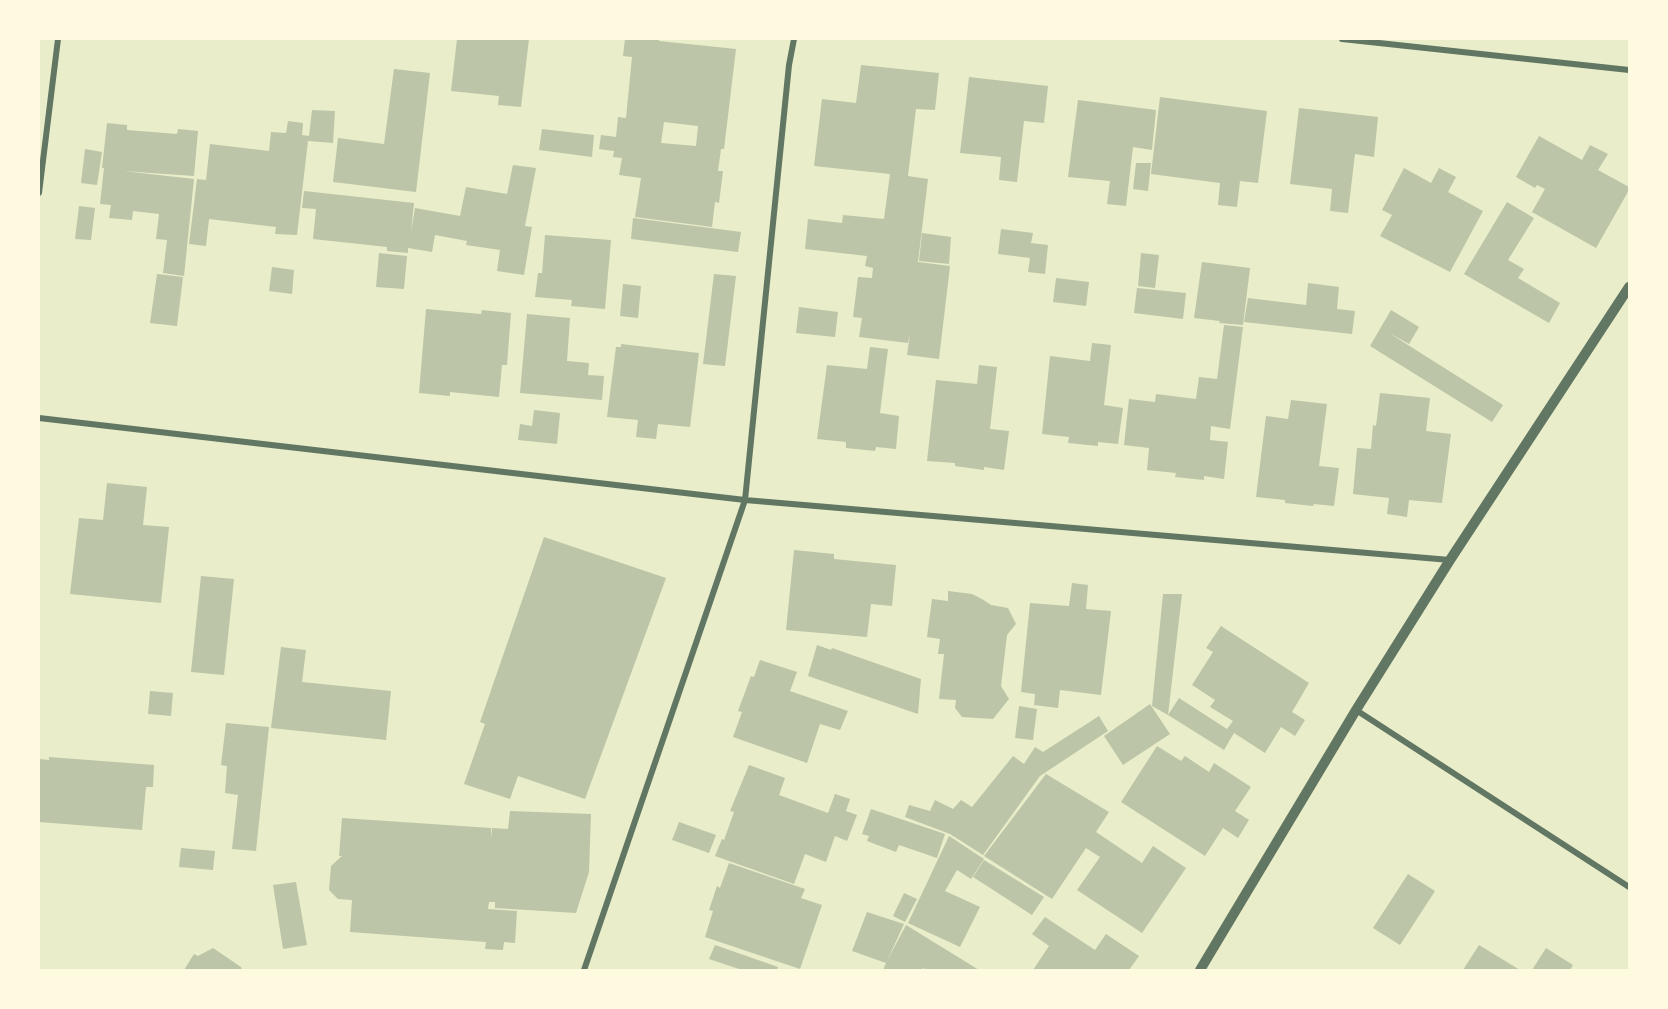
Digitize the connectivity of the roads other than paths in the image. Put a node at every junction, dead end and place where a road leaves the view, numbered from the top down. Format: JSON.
{"nodes":[{"id":1,"x":58,"y":39,"type":"edge"},
{"id":2,"x":794,"y":39,"type":"edge"},
{"id":3,"x":1342,"y":39,"type":"edge"},
{"id":4,"x":1629,"y":70,"type":"edge"},
{"id":5,"x":39,"y":193,"type":"edge"},
{"id":6,"x":1629,"y":287,"type":"edge"},
{"id":7,"x":39,"y":418,"type":"edge"},
{"id":8,"x":746,"y":500,"type":"junction"},
{"id":9,"x":1450,"y":560,"type":"junction"},
{"id":10,"x":1356,"y":710,"type":"junction"},
{"id":11,"x":1629,"y":887,"type":"edge"},
{"id":12,"x":584,"y":970,"type":"edge"},
{"id":13,"x":1200,"y":970,"type":"edge"}],
"edges":[{"from":1,"to":5,"type":"street"},
{"from":2,"to":8,"type":"street"},
{"from":3,"to":4,"type":"street"},
{"from":6,"to":9,"type":"street"},
{"from":7,"to":8,"type":"street"},
{"from":8,"to":9,"type":"street"},
{"from":8,"to":12,"type":"street"},
{"from":9,"to":10,"type":"street"},
{"from":10,"to":11,"type":"street"},
{"from":10,"to":13,"type":"street"}]}
